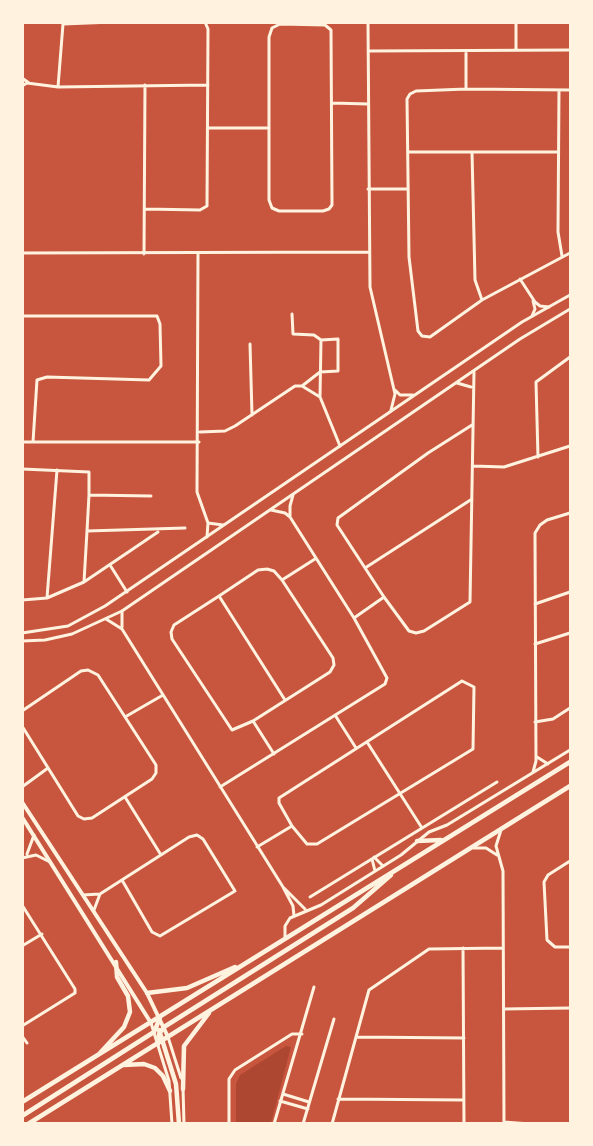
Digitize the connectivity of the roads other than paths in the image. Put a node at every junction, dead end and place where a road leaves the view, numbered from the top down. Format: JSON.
{"nodes":[{"id":1,"x":114,"y":22,"type":"edge"},
{"id":2,"x":190,"y":22,"type":"edge"},
{"id":3,"x":199,"y":22,"type":"edge"},
{"id":4,"x":205,"y":22,"type":"edge"},
{"id":5,"x":368,"y":22,"type":"edge"},
{"id":6,"x":516,"y":22,"type":"edge"},
{"id":7,"x":516,"y":50,"type":"junction"},
{"id":8,"x":570,"y":50,"type":"edge"},
{"id":9,"x":368,"y":51,"type":"junction"},
{"id":10,"x":466,"y":51,"type":"junction"},
{"id":11,"x":22,"y":78,"type":"edge"},
{"id":12,"x":30,"y":84,"type":"junction"},
{"id":13,"x":145,"y":84,"type":"junction"},
{"id":14,"x":208,"y":85,"type":"junction"},
{"id":15,"x":22,"y":86,"type":"edge"},
{"id":16,"x":58,"y":87,"type":"junction"},
{"id":17,"x":466,"y":89,"type":"junction"},
{"id":18,"x":559,"y":90,"type":"junction"},
{"id":19,"x":570,"y":90,"type":"edge"},
{"id":20,"x":332,"y":103,"type":"junction"},
{"id":21,"x":368,"y":104,"type":"junction"},
{"id":22,"x":207,"y":128,"type":"junction"},
{"id":23,"x":269,"y":128,"type":"junction"},
{"id":24,"x":408,"y":152,"type":"junction"},
{"id":25,"x":472,"y":152,"type":"junction"},
{"id":26,"x":558,"y":152,"type":"junction"},
{"id":27,"x":368,"y":189,"type":"junction"},
{"id":28,"x":408,"y":189,"type":"junction"},
{"id":29,"x":146,"y":209,"type":"junction"},
{"id":30,"x":23,"y":252,"type":"edge"},
{"id":31,"x":369,"y":252,"type":"junction"},
{"id":32,"x":198,"y":253,"type":"junction"},
{"id":33,"x":570,"y":253,"type":"edge"},
{"id":34,"x":144,"y":254,"type":"junction"},
{"id":35,"x":562,"y":256,"type":"junction"},
{"id":36,"x":520,"y":279,"type":"junction"},
{"id":37,"x":570,"y":295,"type":"edge"},
{"id":38,"x":533,"y":299,"type":"junction"},
{"id":39,"x":482,"y":300,"type":"junction"},
{"id":40,"x":549,"y":307,"type":"junction"},
{"id":41,"x":570,"y":309,"type":"edge"},
{"id":42,"x":292,"y":314,"type":"dead end"},
{"id":43,"x":22,"y":316,"type":"edge"},
{"id":44,"x":532,"y":316,"type":"junction"},
{"id":45,"x":321,"y":340,"type":"junction"},
{"id":46,"x":250,"y":344,"type":"dead end"},
{"id":47,"x":570,"y":357,"type":"edge"},
{"id":48,"x":320,"y":372,"type":"junction"},
{"id":49,"x":474,"y":372,"type":"junction"},
{"id":50,"x":390,"y":383,"type":"junction"},
{"id":51,"x":457,"y":383,"type":"junction"},
{"id":52,"x":302,"y":386,"type":"junction"},
{"id":53,"x":472,"y":389,"type":"junction"},
{"id":54,"x":417,"y":394,"type":"junction"},
{"id":55,"x":320,"y":397,"type":"junction"},
{"id":56,"x":390,"y":412,"type":"junction"},
{"id":57,"x":252,"y":415,"type":"junction"},
{"id":58,"x":472,"y":425,"type":"junction"},
{"id":59,"x":199,"y":432,"type":"junction"},
{"id":60,"x":22,"y":442,"type":"edge"},
{"id":61,"x":33,"y":442,"type":"junction"},
{"id":62,"x":199,"y":442,"type":"junction"},
{"id":63,"x":340,"y":446,"type":"junction"},
{"id":64,"x":570,"y":446,"type":"edge"},
{"id":65,"x":538,"y":457,"type":"junction"},
{"id":66,"x":473,"y":466,"type":"junction"},
{"id":67,"x":22,"y":469,"type":"edge"},
{"id":68,"x":57,"y":470,"type":"junction"},
{"id":69,"x":89,"y":495,"type":"junction"},
{"id":70,"x":293,"y":495,"type":"junction"},
{"id":71,"x":151,"y":496,"type":"dead end"},
{"id":72,"x":472,"y":499,"type":"junction"},
{"id":73,"x":271,"y":510,"type":"junction"},
{"id":74,"x":570,"y":513,"type":"edge"},
{"id":75,"x":290,"y":517,"type":"junction"},
{"id":76,"x":207,"y":523,"type":"junction"},
{"id":77,"x":225,"y":524,"type":"junction"},
{"id":78,"x":185,"y":528,"type":"dead end"},
{"id":79,"x":87,"y":531,"type":"junction"},
{"id":80,"x":159,"y":531,"type":"junction"},
{"id":81,"x":207,"y":537,"type":"junction"},
{"id":82,"x":315,"y":559,"type":"junction"},
{"id":83,"x":110,"y":564,"type":"junction"},
{"id":84,"x":365,"y":568,"type":"junction"},
{"id":85,"x":282,"y":580,"type":"junction"},
{"id":86,"x":84,"y":582,"type":"junction"},
{"id":87,"x":127,"y":592,"type":"junction"},
{"id":88,"x":570,"y":592,"type":"edge"},
{"id":89,"x":219,"y":596,"type":"junction"},
{"id":90,"x":384,"y":597,"type":"junction"},
{"id":91,"x":47,"y":598,"type":"junction"},
{"id":92,"x":22,"y":600,"type":"edge"},
{"id":93,"x":534,"y":604,"type":"junction"},
{"id":94,"x":122,"y":611,"type":"junction"},
{"id":95,"x":354,"y":618,"type":"junction"},
{"id":96,"x":106,"y":619,"type":"junction"},
{"id":97,"x":122,"y":629,"type":"junction"},
{"id":98,"x":22,"y":633,"type":"edge"},
{"id":99,"x":570,"y":633,"type":"edge"},
{"id":100,"x":22,"y":641,"type":"edge"},
{"id":101,"x":535,"y":644,"type":"junction"},
{"id":102,"x":163,"y":695,"type":"junction"},
{"id":103,"x":285,"y":700,"type":"junction"},
{"id":104,"x":570,"y":708,"type":"edge"},
{"id":105,"x":22,"y":711,"type":"edge"},
{"id":106,"x":335,"y":715,"type":"junction"},
{"id":107,"x":125,"y":717,"type":"junction"},
{"id":108,"x":253,"y":721,"type":"junction"},
{"id":109,"x":535,"y":722,"type":"junction"},
{"id":110,"x":22,"y":726,"type":"edge"},
{"id":111,"x":367,"y":742,"type":"junction"},
{"id":112,"x":356,"y":748,"type":"junction"},
{"id":113,"x":570,"y":750,"type":"edge"},
{"id":114,"x":274,"y":753,"type":"junction"},
{"id":115,"x":536,"y":756,"type":"junction"},
{"id":116,"x":570,"y":762,"type":"edge"},
{"id":117,"x":548,"y":764,"type":"junction"},
{"id":118,"x":48,"y":768,"type":"junction"},
{"id":119,"x":533,"y":774,"type":"junction"},
{"id":120,"x":497,"y":782,"type":"dead end"},
{"id":121,"x":24,"y":784,"type":"edge"},
{"id":122,"x":570,"y":786,"type":"edge"},
{"id":123,"x":220,"y":787,"type":"junction"},
{"id":124,"x":400,"y":794,"type":"junction"},
{"id":125,"x":124,"y":796,"type":"junction"},
{"id":126,"x":467,"y":801,"type":"junction"},
{"id":127,"x":22,"y":802,"type":"edge"},
{"id":128,"x":477,"y":807,"type":"junction"},
{"id":129,"x":468,"y":812,"type":"junction"},
{"id":130,"x":22,"y":817,"type":"edge"},
{"id":131,"x":292,"y":826,"type":"junction"},
{"id":132,"x":422,"y":828,"type":"junction"},
{"id":133,"x":502,"y":829,"type":"junction"},
{"id":134,"x":34,"y":835,"type":"junction"},
{"id":135,"x":443,"y":840,"type":"junction"},
{"id":136,"x":417,"y":841,"type":"junction"},
{"id":137,"x":257,"y":847,"type":"junction"},
{"id":138,"x":472,"y":848,"type":"junction"},
{"id":139,"x":161,"y":855,"type":"junction"},
{"id":140,"x":497,"y":855,"type":"junction"},
{"id":141,"x":24,"y":857,"type":"edge"},
{"id":142,"x":373,"y":858,"type":"junction"},
{"id":143,"x":570,"y":861,"type":"edge"},
{"id":144,"x":51,"y":862,"type":"junction"},
{"id":145,"x":383,"y":866,"type":"junction"},
{"id":146,"x":394,"y":870,"type":"junction"},
{"id":147,"x":375,"y":871,"type":"junction"},
{"id":148,"x":122,"y":880,"type":"junction"},
{"id":149,"x":283,"y":887,"type":"junction"},
{"id":150,"x":100,"y":894,"type":"junction"},
{"id":151,"x":83,"y":895,"type":"junction"},
{"id":152,"x":310,"y":897,"type":"dead end"},
{"id":153,"x":22,"y":905,"type":"edge"},
{"id":154,"x":306,"y":909,"type":"junction"},
{"id":155,"x":94,"y":910,"type":"junction"},
{"id":156,"x":294,"y":916,"type":"junction"},
{"id":157,"x":42,"y":934,"type":"junction"},
{"id":158,"x":285,"y":938,"type":"junction"},
{"id":159,"x":22,"y":945,"type":"edge"},
{"id":160,"x":570,"y":947,"type":"edge"},
{"id":161,"x":463,"y":948,"type":"junction"},
{"id":162,"x":503,"y":948,"type":"junction"},
{"id":163,"x":248,"y":961,"type":"junction"},
{"id":164,"x":116,"y":962,"type":"junction"},
{"id":165,"x":314,"y":987,"type":"dead end"},
{"id":166,"x":147,"y":993,"type":"junction"},
{"id":167,"x":570,"y":1008,"type":"edge"},
{"id":168,"x":504,"y":1009,"type":"junction"},
{"id":169,"x":211,"y":1010,"type":"junction"},
{"id":170,"x":160,"y":1017,"type":"junction"},
{"id":171,"x":334,"y":1019,"type":"dead end"},
{"id":172,"x":151,"y":1023,"type":"junction"},
{"id":173,"x":22,"y":1026,"type":"edge"},
{"id":174,"x":159,"y":1029,"type":"junction"},
{"id":175,"x":302,"y":1034,"type":"junction"},
{"id":176,"x":22,"y":1036,"type":"edge"},
{"id":177,"x":356,"y":1037,"type":"junction"},
{"id":178,"x":166,"y":1038,"type":"junction"},
{"id":179,"x":464,"y":1038,"type":"junction"},
{"id":180,"x":27,"y":1043,"type":"dead end"},
{"id":181,"x":158,"y":1044,"type":"junction"},
{"id":182,"x":98,"y":1056,"type":"junction"},
{"id":183,"x":122,"y":1065,"type":"junction"},
{"id":184,"x":183,"y":1089,"type":"junction"},
{"id":185,"x":170,"y":1091,"type":"junction"},
{"id":186,"x":283,"y":1094,"type":"junction"},
{"id":187,"x":338,"y":1099,"type":"junction"},
{"id":188,"x":464,"y":1100,"type":"junction"},
{"id":189,"x":280,"y":1101,"type":"junction"},
{"id":190,"x":22,"y":1102,"type":"edge"},
{"id":191,"x":309,"y":1102,"type":"junction"},
{"id":192,"x":308,"y":1109,"type":"junction"},
{"id":193,"x":22,"y":1116,"type":"edge"},
{"id":194,"x":504,"y":1123,"type":"edge"},
{"id":195,"x":28,"y":1124,"type":"edge"},
{"id":196,"x":172,"y":1124,"type":"edge"},
{"id":197,"x":179,"y":1124,"type":"edge"},
{"id":198,"x":184,"y":1124,"type":"edge"},
{"id":199,"x":229,"y":1124,"type":"edge"},
{"id":200,"x":273,"y":1124,"type":"edge"},
{"id":201,"x":303,"y":1124,"type":"edge"},
{"id":202,"x":332,"y":1124,"type":"edge"},
{"id":203,"x":464,"y":1124,"type":"edge"},
{"id":204,"x":530,"y":1124,"type":"edge"}],
"edges":[{"from":1,"to":16,"type":"street"},
{"from":2,"to":3,"type":"street"},
{"from":4,"to":14,"type":"street"},
{"from":5,"to":9,"type":"street"},
{"from":6,"to":7,"type":"street"},
{"from":7,"to":8,"type":"street"},
{"from":7,"to":10,"type":"street"},
{"from":9,"to":10,"type":"street"},
{"from":9,"to":21,"type":"street"},
{"from":10,"to":17,"type":"street"},
{"from":11,"to":12,"type":"street"},
{"from":12,"to":15,"type":"street"},
{"from":12,"to":16,"type":"street"},
{"from":13,"to":14,"type":"street"},
{"from":13,"to":16,"type":"street"},
{"from":13,"to":29,"type":"street"},
{"from":14,"to":22,"type":"street"},
{"from":17,"to":18,"type":"street"},
{"from":17,"to":24,"type":"street"},
{"from":18,"to":19,"type":"street"},
{"from":18,"to":26,"type":"street"},
{"from":20,"to":21,"type":"street"},
{"from":20,"to":23,"type":"street"},
{"from":20,"to":23,"type":"street"},
{"from":21,"to":27,"type":"street"},
{"from":22,"to":23,"type":"street"},
{"from":22,"to":29,"type":"street"},
{"from":24,"to":25,"type":"street"},
{"from":24,"to":28,"type":"street"},
{"from":25,"to":26,"type":"street"},
{"from":25,"to":39,"type":"street"},
{"from":26,"to":35,"type":"street"},
{"from":27,"to":28,"type":"street"},
{"from":27,"to":31,"type":"street"},
{"from":28,"to":39,"type":"street"},
{"from":29,"to":34,"type":"street"},
{"from":30,"to":34,"type":"street"},
{"from":31,"to":32,"type":"street"},
{"from":31,"to":50,"type":"street"},
{"from":32,"to":34,"type":"street"},
{"from":32,"to":59,"type":"street"},
{"from":33,"to":35,"type":"street"},
{"from":35,"to":36,"type":"street"},
{"from":36,"to":38,"type":"street"},
{"from":36,"to":39,"type":"street"},
{"from":37,"to":40,"type":"street"},
{"from":38,"to":40,"type":"street"},
{"from":38,"to":44,"type":"street"},
{"from":40,"to":44,"type":"street"},
{"from":41,"to":49,"type":"street"},
{"from":42,"to":45,"type":"street"},
{"from":43,"to":61,"type":"street"},
{"from":44,"to":54,"type":"street"},
{"from":45,"to":48,"type":"street"},
{"from":45,"to":48,"type":"street"},
{"from":46,"to":57,"type":"street"},
{"from":47,"to":65,"type":"street"},
{"from":48,"to":52,"type":"street"},
{"from":48,"to":55,"type":"street"},
{"from":49,"to":51,"type":"street"},
{"from":49,"to":53,"type":"street"},
{"from":50,"to":54,"type":"street"},
{"from":50,"to":56,"type":"street"},
{"from":51,"to":53,"type":"street"},
{"from":51,"to":70,"type":"street"},
{"from":52,"to":55,"type":"street"},
{"from":52,"to":57,"type":"street"},
{"from":53,"to":58,"type":"street"},
{"from":54,"to":56,"type":"street"},
{"from":55,"to":63,"type":"street"},
{"from":56,"to":63,"type":"street"},
{"from":57,"to":59,"type":"street"},
{"from":58,"to":66,"type":"street"},
{"from":58,"to":84,"type":"street"},
{"from":59,"to":62,"type":"street"},
{"from":60,"to":61,"type":"street"},
{"from":61,"to":62,"type":"street"},
{"from":62,"to":76,"type":"street"},
{"from":63,"to":77,"type":"street"},
{"from":64,"to":65,"type":"street"},
{"from":65,"to":66,"type":"street"},
{"from":66,"to":72,"type":"street"},
{"from":67,"to":68,"type":"street"},
{"from":68,"to":69,"type":"street"},
{"from":68,"to":91,"type":"street"},
{"from":69,"to":71,"type":"street"},
{"from":69,"to":79,"type":"street"},
{"from":70,"to":73,"type":"street"},
{"from":70,"to":75,"type":"street"},
{"from":72,"to":84,"type":"street"},
{"from":72,"to":90,"type":"street"},
{"from":73,"to":75,"type":"street"},
{"from":73,"to":94,"type":"street"},
{"from":74,"to":93,"type":"street"},
{"from":75,"to":82,"type":"street"},
{"from":76,"to":77,"type":"street"},
{"from":76,"to":81,"type":"street"},
{"from":77,"to":81,"type":"street"},
{"from":78,"to":80,"type":"street"},
{"from":79,"to":80,"type":"street"},
{"from":79,"to":86,"type":"street"},
{"from":80,"to":83,"type":"street"},
{"from":81,"to":87,"type":"street"},
{"from":82,"to":85,"type":"street"},
{"from":82,"to":95,"type":"street"},
{"from":83,"to":86,"type":"street"},
{"from":83,"to":87,"type":"street"},
{"from":84,"to":90,"type":"street"},
{"from":85,"to":89,"type":"street"},
{"from":85,"to":103,"type":"street"},
{"from":86,"to":91,"type":"street"},
{"from":87,"to":98,"type":"street"},
{"from":88,"to":93,"type":"street"},
{"from":89,"to":103,"type":"street"},
{"from":89,"to":108,"type":"street"},
{"from":90,"to":95,"type":"street"},
{"from":91,"to":92,"type":"street"},
{"from":93,"to":101,"type":"street"},
{"from":94,"to":96,"type":"street"},
{"from":94,"to":97,"type":"street"},
{"from":95,"to":106,"type":"street"},
{"from":96,"to":97,"type":"street"},
{"from":96,"to":100,"type":"street"},
{"from":97,"to":102,"type":"street"},
{"from":99,"to":101,"type":"street"},
{"from":101,"to":109,"type":"street"},
{"from":102,"to":107,"type":"street"},
{"from":102,"to":123,"type":"street"},
{"from":103,"to":108,"type":"street"},
{"from":104,"to":109,"type":"street"},
{"from":105,"to":107,"type":"street"},
{"from":106,"to":112,"type":"street"},
{"from":106,"to":114,"type":"street"},
{"from":107,"to":125,"type":"street"},
{"from":108,"to":114,"type":"street"},
{"from":109,"to":115,"type":"street"},
{"from":110,"to":118,"type":"street"},
{"from":111,"to":112,"type":"street"},
{"from":111,"to":124,"type":"street"},
{"from":111,"to":124,"type":"street"},
{"from":112,"to":131,"type":"street"},
{"from":113,"to":117,"type":"street"},
{"from":114,"to":123,"type":"street"},
{"from":115,"to":117,"type":"street"},
{"from":115,"to":119,"type":"street"},
{"from":116,"to":135,"type":"main road"},
{"from":117,"to":119,"type":"street"},
{"from":118,"to":121,"type":"street"},
{"from":118,"to":125,"type":"street"},
{"from":119,"to":128,"type":"street"},
{"from":120,"to":126,"type":"street"},
{"from":122,"to":133,"type":"main road"},
{"from":123,"to":137,"type":"street"},
{"from":124,"to":131,"type":"street"},
{"from":124,"to":132,"type":"street"},
{"from":125,"to":139,"type":"street"},
{"from":126,"to":128,"type":"street"},
{"from":126,"to":129,"type":"street"},
{"from":126,"to":132,"type":"street"},
{"from":127,"to":151,"type":"main road"},
{"from":128,"to":129,"type":"street"},
{"from":129,"to":136,"type":"street"},
{"from":130,"to":134,"type":"main road"},
{"from":131,"to":137,"type":"street"},
{"from":132,"to":142,"type":"street"},
{"from":133,"to":138,"type":"main road"},
{"from":133,"to":140,"type":"street"},
{"from":134,"to":141,"type":"street"},
{"from":134,"to":144,"type":"main road"},
{"from":135,"to":136,"type":"main road"},
{"from":135,"to":146,"type":"main road"},
{"from":136,"to":145,"type":"street"},
{"from":137,"to":149,"type":"street"},
{"from":138,"to":140,"type":"street"},
{"from":138,"to":169,"type":"main road"},
{"from":139,"to":148,"type":"street"},
{"from":139,"to":148,"type":"street"},
{"from":140,"to":162,"type":"street"},
{"from":141,"to":144,"type":"street"},
{"from":142,"to":145,"type":"street"},
{"from":142,"to":147,"type":"street"},
{"from":142,"to":152,"type":"street"},
{"from":143,"to":160,"type":"street"},
{"from":144,"to":164,"type":"main road"},
{"from":145,"to":147,"type":"street"},
{"from":146,"to":158,"type":"main road"},
{"from":146,"to":174,"type":"main road"},
{"from":147,"to":154,"type":"street"},
{"from":148,"to":150,"type":"street"},
{"from":149,"to":154,"type":"street"},
{"from":149,"to":156,"type":"street"},
{"from":150,"to":151,"type":"street"},
{"from":150,"to":155,"type":"street"},
{"from":151,"to":155,"type":"main road"},
{"from":153,"to":157,"type":"street"},
{"from":154,"to":156,"type":"street"},
{"from":155,"to":166,"type":"main road"},
{"from":156,"to":158,"type":"street"},
{"from":157,"to":159,"type":"street"},
{"from":157,"to":173,"type":"street"},
{"from":158,"to":163,"type":"main road"},
{"from":161,"to":162,"type":"street"},
{"from":161,"to":177,"type":"street"},
{"from":161,"to":179,"type":"street"},
{"from":162,"to":168,"type":"street"},
{"from":163,"to":166,"type":"main road"},
{"from":163,"to":170,"type":"main road"},
{"from":164,"to":172,"type":"main road"},
{"from":164,"to":182,"type":"main road"},
{"from":165,"to":175,"type":"street"},
{"from":166,"to":170,"type":"main road"},
{"from":167,"to":168,"type":"street"},
{"from":168,"to":194,"type":"street"},
{"from":169,"to":178,"type":"main road"},
{"from":169,"to":184,"type":"main road"},
{"from":170,"to":172,"type":"main road"},
{"from":170,"to":174,"type":"main road"},
{"from":171,"to":191,"type":"street"},
{"from":172,"to":174,"type":"main road"},
{"from":172,"to":182,"type":"main road"},
{"from":174,"to":178,"type":"main road"},
{"from":174,"to":181,"type":"main road"},
{"from":174,"to":193,"type":"main road"},
{"from":175,"to":186,"type":"street"},
{"from":175,"to":199,"type":"street"},
{"from":176,"to":180,"type":"street"},
{"from":177,"to":179,"type":"street"},
{"from":177,"to":187,"type":"street"},
{"from":178,"to":181,"type":"main road"},
{"from":178,"to":184,"type":"street"},
{"from":178,"to":197,"type":"main road"},
{"from":179,"to":188,"type":"street"},
{"from":181,"to":183,"type":"main road"},
{"from":181,"to":185,"type":"street"},
{"from":182,"to":190,"type":"main road"},
{"from":183,"to":185,"type":"main road"},
{"from":183,"to":195,"type":"main road"},
{"from":184,"to":198,"type":"street"},
{"from":185,"to":196,"type":"street"},
{"from":186,"to":189,"type":"street"},
{"from":186,"to":191,"type":"street"},
{"from":187,"to":188,"type":"street"},
{"from":187,"to":202,"type":"street"},
{"from":188,"to":203,"type":"street"},
{"from":189,"to":192,"type":"street"},
{"from":189,"to":200,"type":"street"},
{"from":191,"to":192,"type":"street"},
{"from":192,"to":201,"type":"street"},
{"from":194,"to":204,"type":"street"}]}
